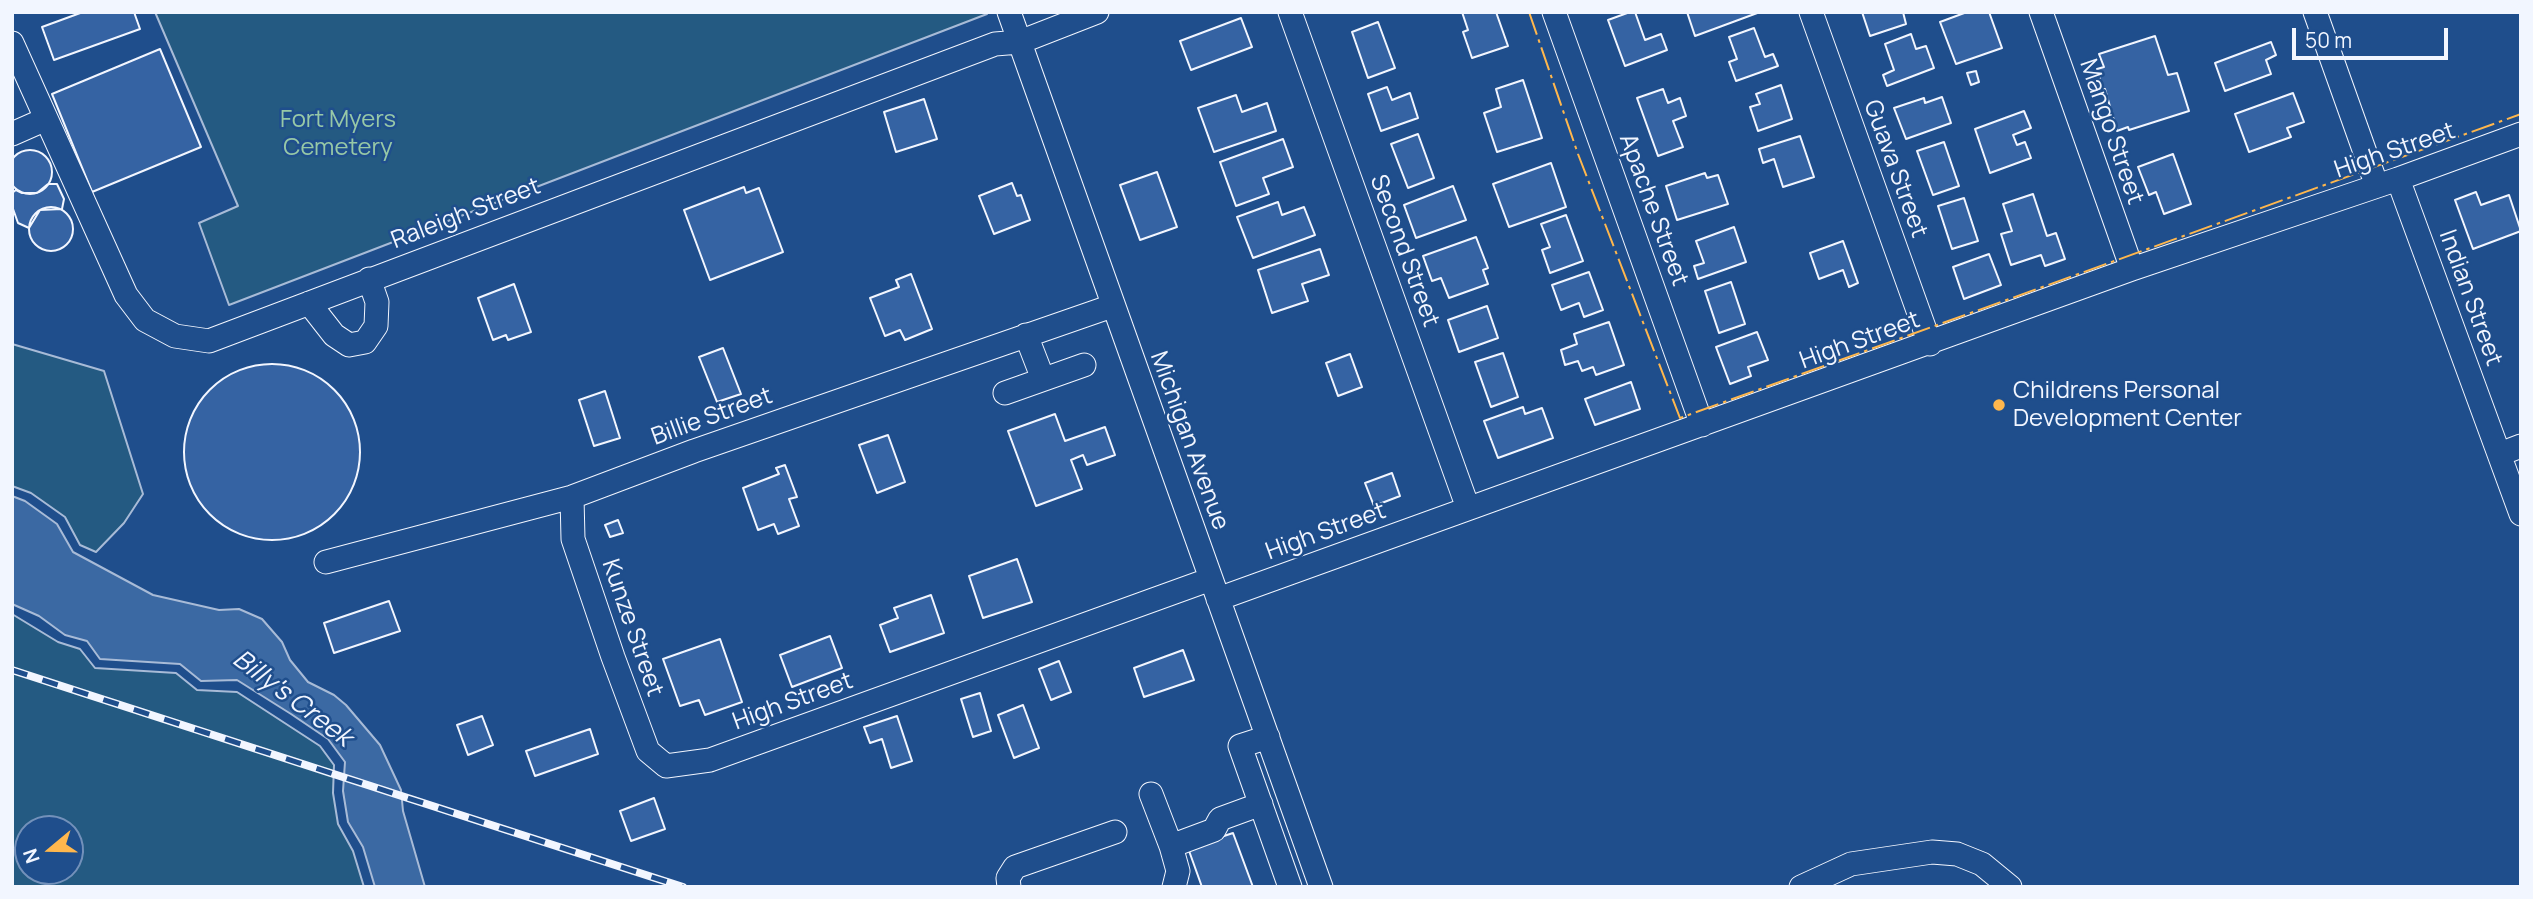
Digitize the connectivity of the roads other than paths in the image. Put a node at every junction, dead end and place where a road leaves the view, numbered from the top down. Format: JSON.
{"nodes":[{"id":1,"x":1009,"y":12,"type":"edge"},
{"id":2,"x":1097,"y":12,"type":"edge"},
{"id":3,"x":1290,"y":12,"type":"edge"},
{"id":4,"x":1554,"y":12,"type":"edge"},
{"id":5,"x":1811,"y":12,"type":"edge"},
{"id":6,"x":2041,"y":12,"type":"edge"},
{"id":7,"x":2315,"y":12,"type":"edge"},
{"id":8,"x":1020,"y":42,"type":"junction"},
{"id":9,"x":12,"y":43,"type":"edge"},
{"id":10,"x":46,"y":119,"type":"junction"},
{"id":11,"x":12,"y":134,"type":"edge"},
{"id":12,"x":2521,"y":134,"type":"edge"},
{"id":13,"x":2388,"y":183,"type":"junction"},
{"id":14,"x":2132,"y":269,"type":"junction"},
{"id":15,"x":367,"y":280,"type":"junction"},
{"id":16,"x":309,"y":303,"type":"junction"},
{"id":17,"x":1112,"y":306,"type":"junction"},
{"id":18,"x":1026,"y":335,"type":"junction"},
{"id":19,"x":1930,"y":344,"type":"junction"},
{"id":20,"x":1084,"y":365,"type":"dead end"},
{"id":21,"x":1043,"y":379,"type":"junction"},
{"id":22,"x":1005,"y":393,"type":"dead end"},
{"id":23,"x":1702,"y":425,"type":"junction"},
{"id":24,"x":2510,"y":450,"type":"edge"},
{"id":25,"x":572,"y":497,"type":"junction"},
{"id":26,"x":1468,"y":508,"type":"junction"},
{"id":27,"x":2521,"y":514,"type":"edge"},
{"id":28,"x":326,"y":562,"type":"dead end"},
{"id":29,"x":1215,"y":589,"type":"junction"},
{"id":30,"x":1268,"y":737,"type":"junction"},
{"id":31,"x":666,"y":766,"type":"joint"},
{"id":32,"x":1151,"y":794,"type":"dead end"},
{"id":33,"x":1261,"y":804,"type":"junction"},
{"id":34,"x":1115,"y":832,"type":"dead end"},
{"id":35,"x":1171,"y":846,"type":"junction"},
{"id":36,"x":1009,"y":887,"type":"edge"},
{"id":37,"x":1174,"y":887,"type":"edge"},
{"id":38,"x":1290,"y":887,"type":"edge"},
{"id":39,"x":1321,"y":887,"type":"edge"},
{"id":40,"x":1801,"y":887,"type":"edge"},
{"id":41,"x":2010,"y":887,"type":"edge"}],
"edges":[{"from":1,"to":8,"type":"street","name":"Michigan Avenue"},
{"from":2,"to":8,"type":"street","name":"Raleigh Street"},
{"from":3,"to":26,"type":"street","name":"Second Street"},
{"from":4,"to":23,"type":"street","name":"Apache Street"},
{"from":5,"to":19,"type":"street","name":"Guava Street"},
{"from":6,"to":14,"type":"street","name":"Mango Street"},
{"from":7,"to":13,"type":"street","name":"Indian Street"},
{"from":8,"to":15,"type":"street","name":"Raleigh Street"},
{"from":8,"to":17,"type":"street","name":"Michigan Avenue"},
{"from":9,"to":10,"type":"street","name":"Raleigh Street"},
{"from":10,"to":11,"type":"street"},
{"from":10,"to":16,"type":"street","name":"Raleigh Street"},
{"from":12,"to":13,"type":"street","name":"High Street"},
{"from":13,"to":14,"type":"street","name":"High Street"},
{"from":13,"to":24,"type":"street","name":"Indian Street"},
{"from":14,"to":19,"type":"street","name":"High Street"},
{"from":15,"to":16,"type":"street","name":"Raleigh Street"},
{"from":15,"to":16,"type":"street"},
{"from":17,"to":18,"type":"street","name":"Billie Street"},
{"from":17,"to":29,"type":"street","name":"Michigan Avenue"},
{"from":18,"to":21,"type":"street"},
{"from":18,"to":25,"type":"street","name":"Billie Street"},
{"from":19,"to":23,"type":"street","name":"High Street"},
{"from":20,"to":21,"type":"street"},
{"from":21,"to":22,"type":"street"},
{"from":23,"to":26,"type":"street","name":"High Street"},
{"from":24,"to":27,"type":"street","name":"Indian Street"},
{"from":25,"to":28,"type":"street","name":"Billie Street"},
{"from":25,"to":31,"type":"street","name":"Kunze Street"},
{"from":26,"to":29,"type":"street","name":"High Street"},
{"from":29,"to":30,"type":"street","name":"Michigan Avenue"},
{"from":29,"to":31,"type":"street","name":"High Street"},
{"from":30,"to":33,"type":"street"},
{"from":30,"to":39,"type":"street","name":"Michigan Avenue"},
{"from":32,"to":35,"type":"street"},
{"from":33,"to":35,"type":"street"},
{"from":33,"to":38,"type":"street"},
{"from":34,"to":36,"type":"street"},
{"from":35,"to":37,"type":"street"},
{"from":40,"to":41,"type":"street"}]}
